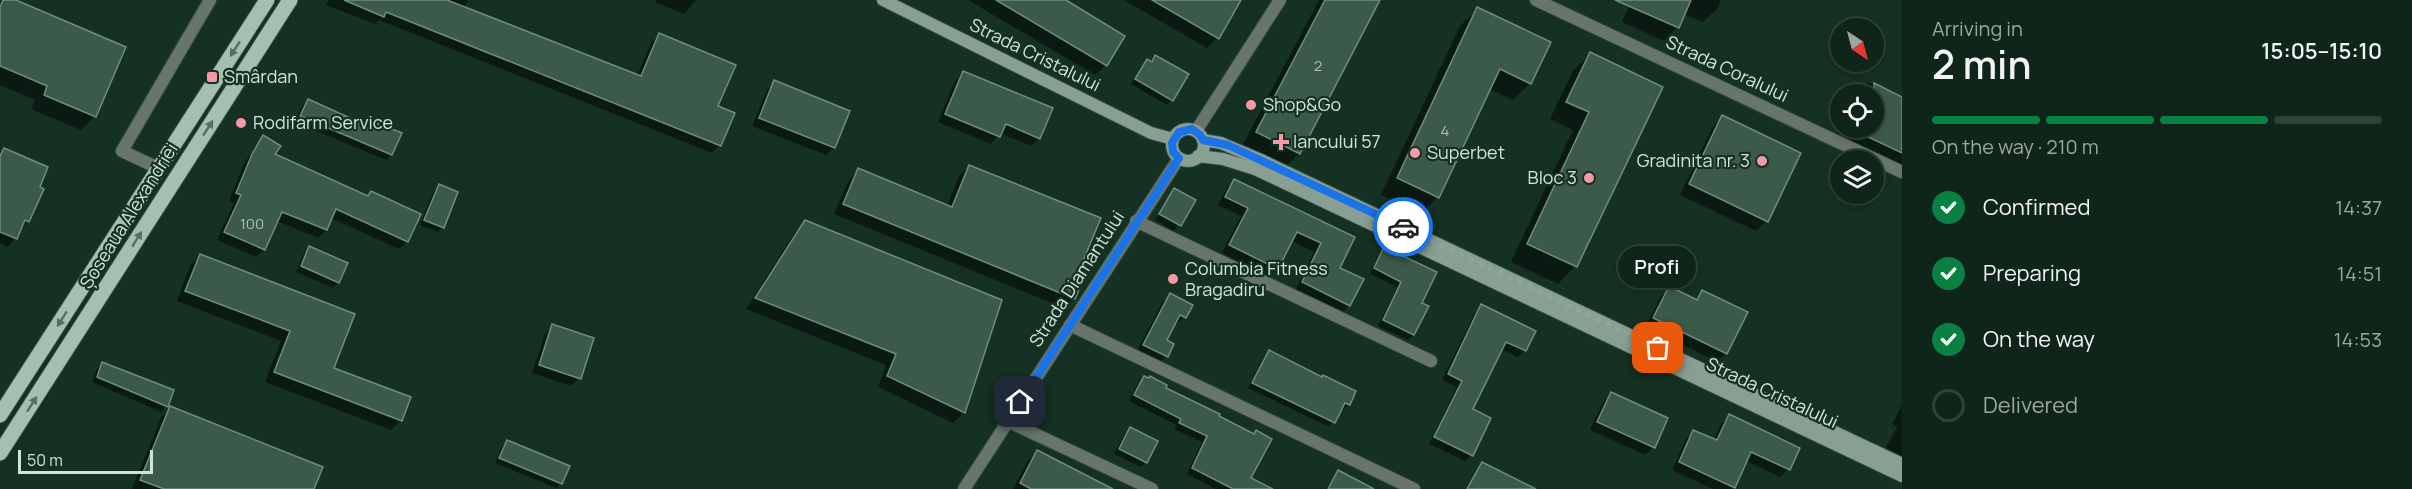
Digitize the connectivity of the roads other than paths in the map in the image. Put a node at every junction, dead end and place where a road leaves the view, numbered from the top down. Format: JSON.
{"nodes":[{"id":1,"x":210,"y":0,"type":"edge"},
{"id":2,"x":290,"y":0,"type":"edge"},
{"id":3,"x":883,"y":0,"type":"edge"},
{"id":4,"x":1281,"y":0,"type":"edge"},
{"id":5,"x":1536,"y":0,"type":"edge"},
{"id":6,"x":266,"y":1,"type":"edge"},
{"id":7,"x":1200,"y":136,"type":"junction"},
{"id":8,"x":1173,"y":139,"type":"junction"},
{"id":9,"x":1198,"y":156,"type":"junction"},
{"id":10,"x":1179,"y":158,"type":"junction"},
{"id":11,"x":158,"y":168,"type":"junction"},
{"id":12,"x":1902,"y":172,"type":"edge"},
{"id":13,"x":1136,"y":221,"type":"junction"},
{"id":14,"x":1455,"y":256,"type":"junction"},
{"id":15,"x":1070,"y":325,"type":"junction"},
{"id":16,"x":1431,"y":361,"type":"dead end"},
{"id":17,"x":0,"y":416,"type":"edge"},
{"id":18,"x":1007,"y":421,"type":"junction"},
{"id":19,"x":0,"y":453,"type":"edge"},
{"id":20,"x":1902,"y":464,"type":"edge"},
{"id":21,"x":1902,"y":476,"type":"edge"},
{"id":22,"x":964,"y":489,"type":"edge"},
{"id":23,"x":1152,"y":489,"type":"edge"},
{"id":24,"x":1414,"y":489,"type":"edge"}],
"edges":[{"from":1,"to":11,"type":"street"},
{"from":19,"to":2,"type":"main road","name":"Șoseaua Alexandriei","one_way":true},
{"from":3,"to":8,"type":"street","name":"Strada Cristalului"},
{"from":4,"to":7,"type":"street"},
{"from":5,"to":12,"type":"street","name":"Strada Coralului"},
{"from":6,"to":11,"type":"main road","name":"Șoseaua Alexandriei","one_way":true},
{"from":7,"to":8,"type":"street"},
{"from":7,"to":9,"type":"street"},
{"from":7,"to":14,"type":"street","name":"Strada Cristalului"},
{"from":8,"to":10,"type":"street"},
{"from":9,"to":10,"type":"street"},
{"from":9,"to":14,"type":"street","name":"Strada Cristalului"},
{"from":10,"to":13,"type":"street","name":"Strada Diamantului"},
{"from":11,"to":17,"type":"main road","name":"Șoseaua Alexandriei","one_way":true},
{"from":13,"to":15,"type":"street","name":"Strada Diamantului"},
{"from":13,"to":16,"type":"street"},
{"from":14,"to":20,"type":"street","name":"Strada Cristalului"},
{"from":14,"to":21,"type":"street","name":"Strada Cristalului"},
{"from":15,"to":18,"type":"street","name":"Strada Diamantului"},
{"from":15,"to":24,"type":"street"},
{"from":18,"to":22,"type":"street","name":"Strada Diamantului"},
{"from":18,"to":23,"type":"street"}]}
